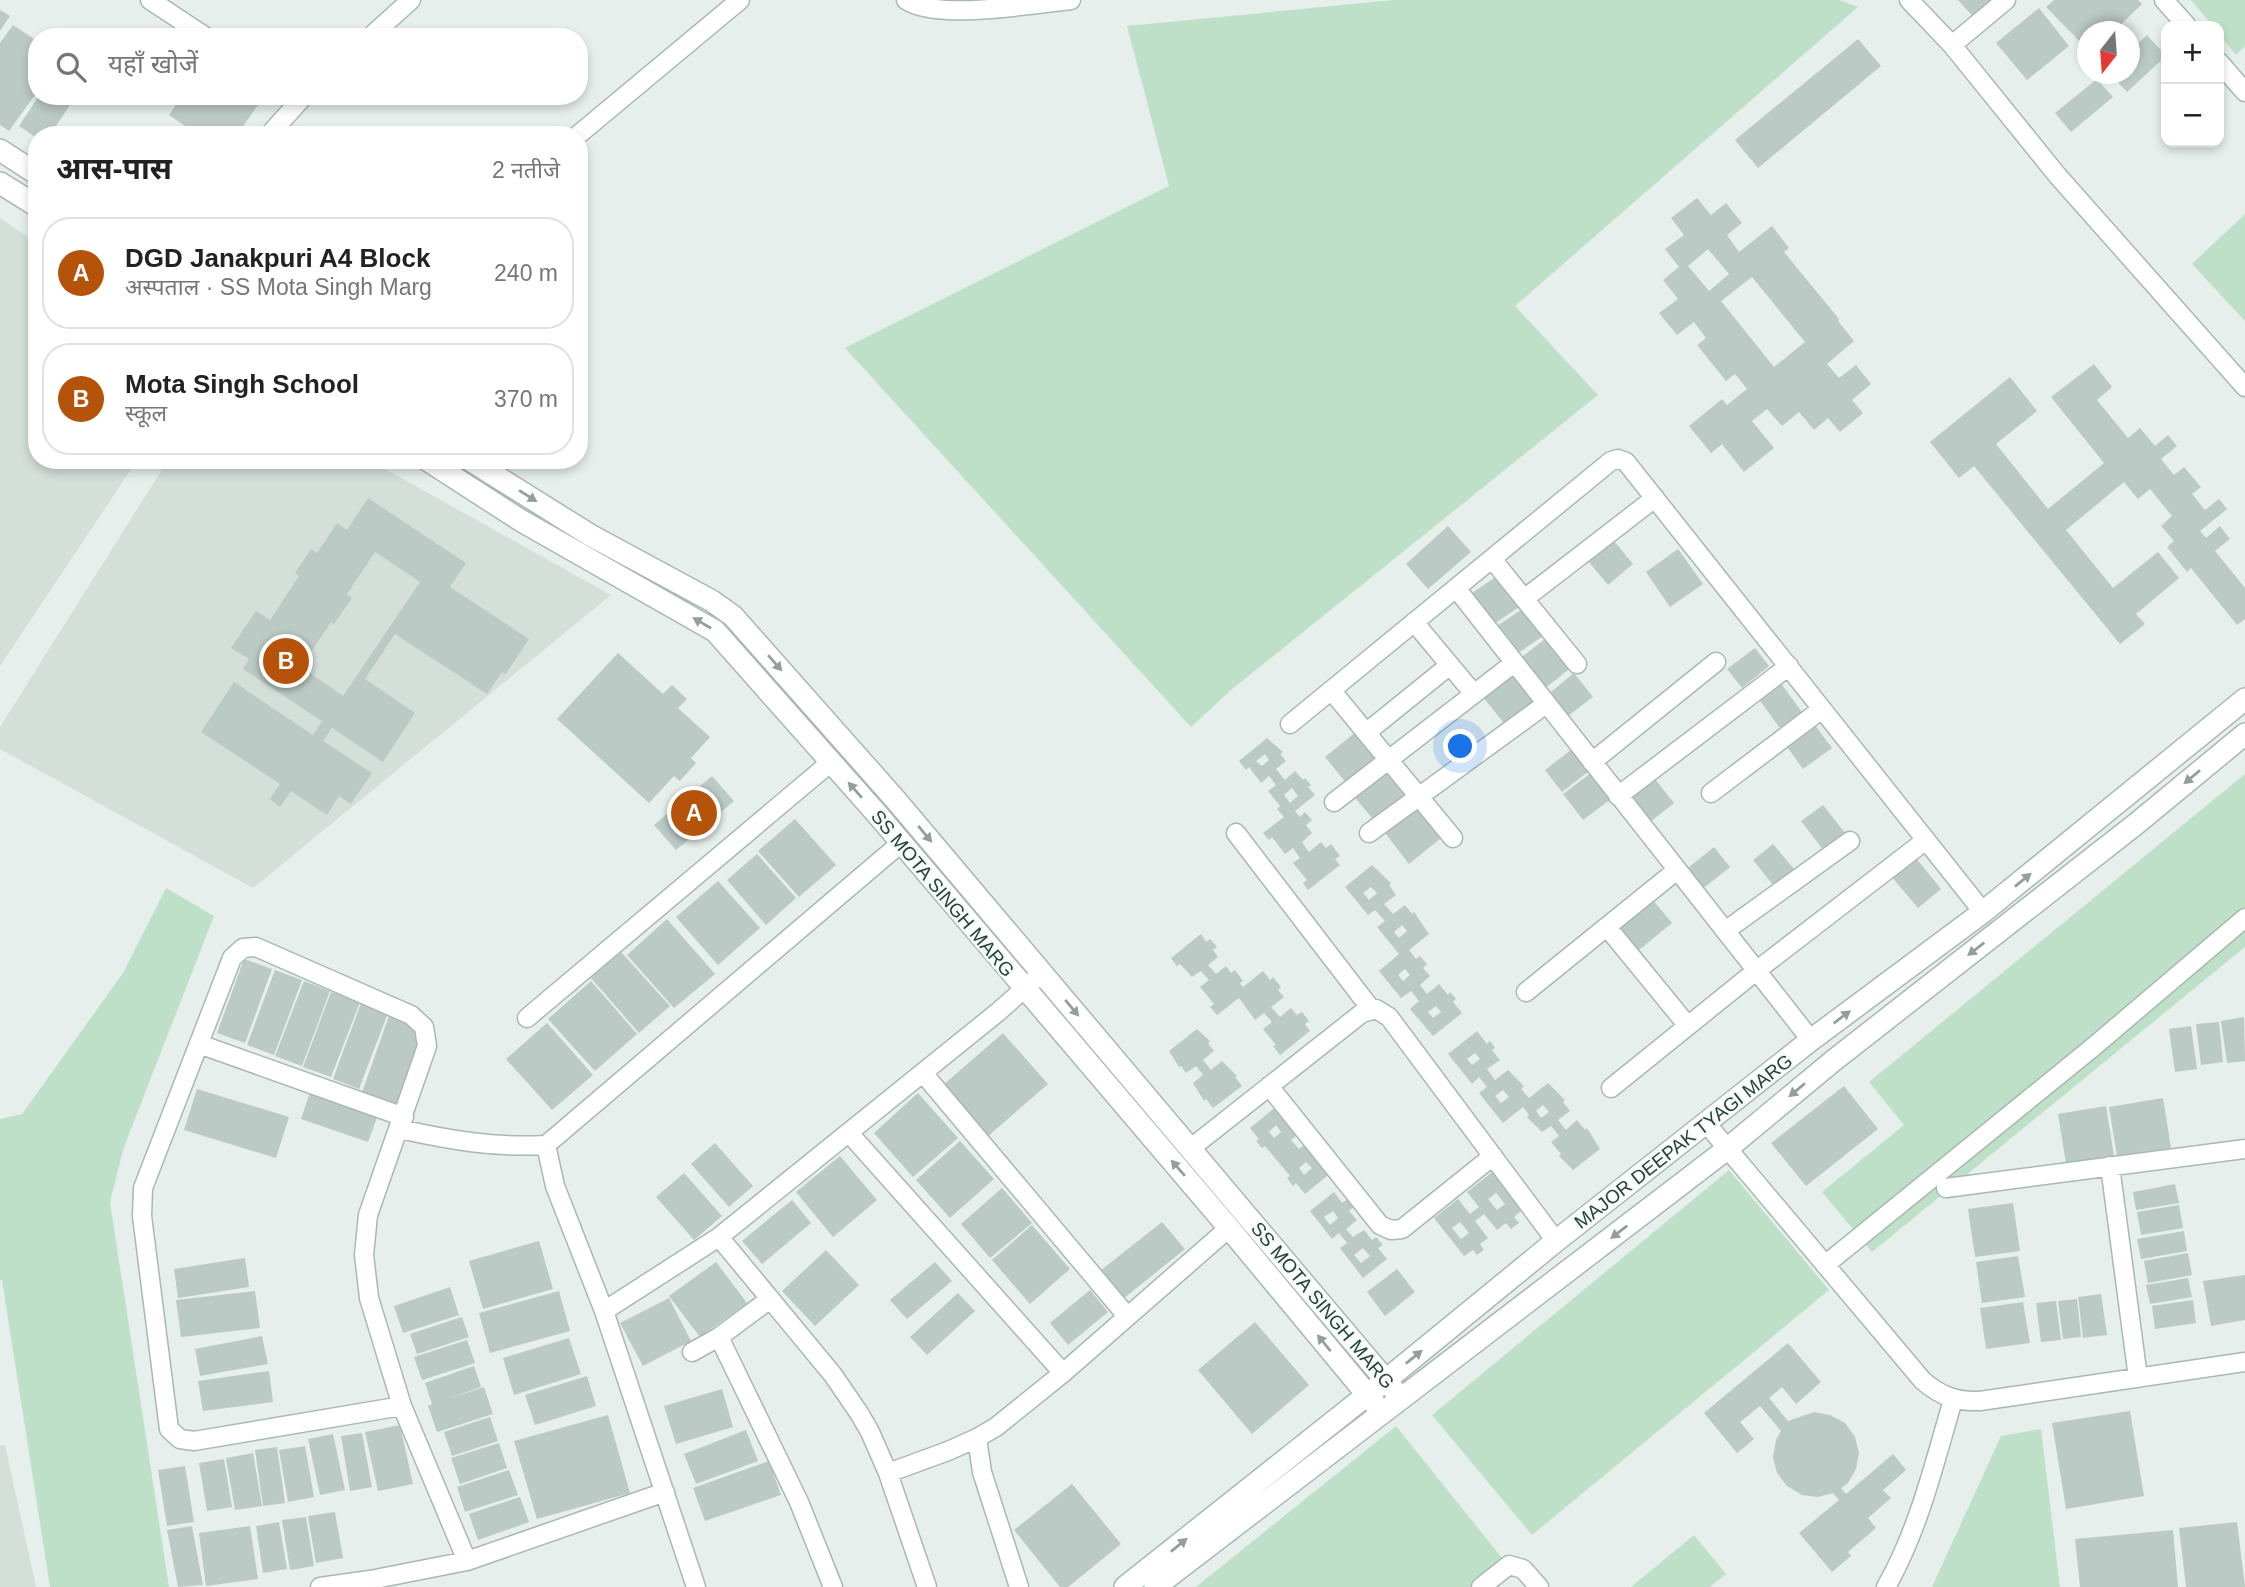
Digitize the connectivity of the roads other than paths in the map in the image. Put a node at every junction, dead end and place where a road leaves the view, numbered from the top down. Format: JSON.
{"nodes":[{"id":1,"x":150,"y":0,"type":"edge"},
{"id":2,"x":411,"y":0,"type":"edge"},
{"id":3,"x":740,"y":0,"type":"edge"},
{"id":4,"x":906,"y":0,"type":"edge"},
{"id":5,"x":1072,"y":0,"type":"edge"},
{"id":6,"x":1909,"y":0,"type":"edge"},
{"id":7,"x":2006,"y":0,"type":"edge"},
{"id":8,"x":2164,"y":0,"type":"edge"},
{"id":9,"x":2183,"y":21,"type":"edge"},
{"id":10,"x":192,"y":28,"type":"edge"},
{"id":11,"x":380,"y":28,"type":"edge"},
{"id":12,"x":1952,"y":45,"type":"junction"},
{"id":13,"x":2224,"y":67,"type":"edge"},
{"id":14,"x":2243,"y":84,"type":"edge"},
{"id":15,"x":294,"y":105,"type":"edge"},
{"id":16,"x":277,"y":126,"type":"edge"},
{"id":17,"x":588,"y":127,"type":"edge"},
{"id":18,"x":0,"y":150,"type":"edge"},
{"id":19,"x":28,"y":168,"type":"edge"},
{"id":20,"x":0,"y":183,"type":"edge"},
{"id":21,"x":28,"y":200,"type":"edge"},
{"id":22,"x":2245,"y":387,"type":"edge"},
{"id":23,"x":441,"y":469,"type":"edge"},
{"id":24,"x":484,"y":469,"type":"edge"},
{"id":25,"x":1655,"y":498,"type":"junction"},
{"id":26,"x":1492,"y":559,"type":"junction"},
{"id":27,"x":1456,"y":588,"type":"junction"},
{"id":28,"x":1524,"y":599,"type":"junction"},
{"id":29,"x":1414,"y":622,"type":"junction"},
{"id":30,"x":1716,"y":662,"type":"dead end"},
{"id":31,"x":1514,"y":663,"type":"junction"},
{"id":32,"x":1577,"y":664,"type":"dead end"},
{"id":33,"x":1450,"y":665,"type":"junction"},
{"id":34,"x":1789,"y":666,"type":"junction"},
{"id":35,"x":1331,"y":690,"type":"junction"},
{"id":36,"x":1474,"y":694,"type":"junction"},
{"id":37,"x":2245,"y":699,"type":"edge"},
{"id":38,"x":1546,"y":704,"type":"junction"},
{"id":39,"x":1822,"y":709,"type":"junction"},
{"id":40,"x":1290,"y":724,"type":"dead end"},
{"id":41,"x":1367,"y":732,"type":"junction"},
{"id":42,"x":2245,"y":734,"type":"edge"},
{"id":43,"x":1388,"y":760,"type":"junction"},
{"id":44,"x":831,"y":762,"type":"junction"},
{"id":45,"x":1592,"y":762,"type":"junction"},
{"id":46,"x":1711,"y":793,"type":"dead end"},
{"id":47,"x":1618,"y":796,"type":"junction"},
{"id":48,"x":1420,"y":797,"type":"junction"},
{"id":49,"x":1334,"y":802,"type":"dead end"},
{"id":50,"x":1236,"y":833,"type":"dead end"},
{"id":51,"x":1369,"y":833,"type":"dead end"},
{"id":52,"x":1453,"y":838,"type":"dead end"},
{"id":53,"x":1926,"y":840,"type":"junction"},
{"id":54,"x":1850,"y":841,"type":"dead end"},
{"id":55,"x":901,"y":844,"type":"junction"},
{"id":56,"x":1677,"y":870,"type":"junction"},
{"id":57,"x":1983,"y":912,"type":"junction"},
{"id":58,"x":2245,"y":918,"type":"edge"},
{"id":59,"x":1607,"y":927,"type":"junction"},
{"id":60,"x":1725,"y":931,"type":"junction"},
{"id":61,"x":1756,"y":971,"type":"junction"},
{"id":62,"x":1042,"y":972,"type":"junction"},
{"id":63,"x":1025,"y":989,"type":"junction"},
{"id":64,"x":1526,"y":992,"type":"dead end"},
{"id":65,"x":1371,"y":1009,"type":"junction"},
{"id":66,"x":527,"y":1018,"type":"dead end"},
{"id":67,"x":1688,"y":1026,"type":"junction"},
{"id":68,"x":1811,"y":1040,"type":"junction"},
{"id":69,"x":199,"y":1044,"type":"junction"},
{"id":70,"x":923,"y":1073,"type":"junction"},
{"id":71,"x":1269,"y":1086,"type":"junction"},
{"id":72,"x":1611,"y":1088,"type":"dead end"},
{"id":73,"x":402,"y":1123,"type":"junction"},
{"id":74,"x":1706,"y":1123,"type":"junction"},
{"id":75,"x":849,"y":1133,"type":"junction"},
{"id":76,"x":546,"y":1145,"type":"junction"},
{"id":77,"x":1191,"y":1148,"type":"junction"},
{"id":78,"x":1727,"y":1149,"type":"junction"},
{"id":79,"x":2245,"y":1149,"type":"edge"},
{"id":80,"x":1493,"y":1156,"type":"junction"},
{"id":81,"x":2110,"y":1166,"type":"junction"},
{"id":82,"x":1947,"y":1188,"type":"dead end"},
{"id":83,"x":1229,"y":1228,"type":"junction"},
{"id":84,"x":719,"y":1237,"type":"junction"},
{"id":85,"x":1556,"y":1241,"type":"junction"},
{"id":86,"x":1825,"y":1265,"type":"junction"},
{"id":87,"x":770,"y":1298,"type":"junction"},
{"id":88,"x":604,"y":1311,"type":"junction"},
{"id":89,"x":1128,"y":1316,"type":"junction"},
{"id":90,"x":719,"y":1337,"type":"junction"},
{"id":91,"x":692,"y":1352,"type":"dead end"},
{"id":92,"x":2245,"y":1362,"type":"edge"},
{"id":93,"x":1063,"y":1373,"type":"junction"},
{"id":94,"x":2138,"y":1378,"type":"junction"},
{"id":95,"x":1386,"y":1380,"type":"junction"},
{"id":96,"x":1367,"y":1395,"type":"junction"},
{"id":97,"x":1401,"y":1399,"type":"junction"},
{"id":98,"x":1953,"y":1400,"type":"junction"},
{"id":99,"x":402,"y":1406,"type":"junction"},
{"id":100,"x":1383,"y":1414,"type":"junction"},
{"id":101,"x":977,"y":1438,"type":"junction"},
{"id":102,"x":888,"y":1473,"type":"junction"},
{"id":103,"x":665,"y":1492,"type":"junction"},
{"id":104,"x":467,"y":1561,"type":"junction"},
{"id":105,"x":1158,"y":1581,"type":"edge"},
{"id":106,"x":320,"y":1587,"type":"edge"},
{"id":107,"x":696,"y":1587,"type":"edge"},
{"id":108,"x":833,"y":1587,"type":"edge"},
{"id":109,"x":927,"y":1587,"type":"edge"},
{"id":110,"x":1019,"y":1587,"type":"edge"},
{"id":111,"x":1125,"y":1587,"type":"edge"},
{"id":112,"x":1481,"y":1587,"type":"edge"},
{"id":113,"x":1539,"y":1587,"type":"edge"},
{"id":114,"x":1886,"y":1587,"type":"edge"}],
"edges":[{"from":1,"to":10,"type":"street"},
{"from":2,"to":11,"type":"street"},
{"from":3,"to":17,"type":"street"},
{"from":4,"to":5,"type":"street"},
{"from":6,"to":12,"type":"street"},
{"from":7,"to":12,"type":"street"},
{"from":8,"to":9,"type":"street"},
{"from":12,"to":22,"type":"street"},
{"from":13,"to":14,"type":"street"},
{"from":15,"to":16,"type":"street"},
{"from":18,"to":19,"type":"street"},
{"from":20,"to":21,"type":"street"},
{"from":44,"to":23,"type":"street","name":"SS MOTA SINGH MARG","one_way":true},
{"from":24,"to":62,"type":"street","name":"SS MOTA SINGH MARG","one_way":true},
{"from":25,"to":26,"type":"street"},
{"from":25,"to":28,"type":"street"},
{"from":25,"to":34,"type":"street"},
{"from":26,"to":27,"type":"street"},
{"from":26,"to":28,"type":"street"},
{"from":27,"to":29,"type":"street"},
{"from":27,"to":31,"type":"street"},
{"from":28,"to":32,"type":"street"},
{"from":29,"to":33,"type":"street"},
{"from":29,"to":35,"type":"street"},
{"from":30,"to":45,"type":"street"},
{"from":31,"to":36,"type":"street"},
{"from":31,"to":38,"type":"street"},
{"from":33,"to":36,"type":"street"},
{"from":33,"to":41,"type":"street"},
{"from":34,"to":39,"type":"street"},
{"from":34,"to":47,"type":"street"},
{"from":35,"to":40,"type":"street"},
{"from":35,"to":41,"type":"street"},
{"from":36,"to":43,"type":"street"},
{"from":57,"to":37,"type":"street","name":"MAJOR DEEPAK TYAGI MARG","one_way":true},
{"from":38,"to":45,"type":"street"},
{"from":38,"to":48,"type":"street"},
{"from":39,"to":46,"type":"street"},
{"from":39,"to":53,"type":"street"},
{"from":41,"to":43,"type":"street"},
{"from":42,"to":78,"type":"street","name":"MAJOR DEEPAK TYAGI MARG","one_way":true},
{"from":43,"to":48,"type":"street"},
{"from":43,"to":49,"type":"street"},
{"from":55,"to":44,"type":"street","name":"SS MOTA SINGH MARG","one_way":true},
{"from":44,"to":66,"type":"street"},
{"from":45,"to":47,"type":"street"},
{"from":47,"to":56,"type":"street"},
{"from":48,"to":51,"type":"street"},
{"from":48,"to":52,"type":"street"},
{"from":50,"to":65,"type":"street"},
{"from":53,"to":57,"type":"street"},
{"from":53,"to":61,"type":"street"},
{"from":54,"to":60,"type":"street"},
{"from":55,"to":63,"type":"street","name":"SS MOTA SINGH MARG"},
{"from":55,"to":76,"type":"street"},
{"from":56,"to":59,"type":"street"},
{"from":56,"to":60,"type":"street"},
{"from":68,"to":57,"type":"street","name":"MAJOR DEEPAK TYAGI MARG","one_way":true},
{"from":58,"to":86,"type":"street"},
{"from":59,"to":64,"type":"street"},
{"from":59,"to":67,"type":"street"},
{"from":60,"to":61,"type":"street"},
{"from":61,"to":67,"type":"street"},
{"from":61,"to":68,"type":"street"},
{"from":62,"to":63,"type":"street"},
{"from":62,"to":77,"type":"street","name":"SS MOTA SINGH MARG","one_way":true},
{"from":63,"to":70,"type":"street"},
{"from":83,"to":63,"type":"street","name":"SS MOTA SINGH MARG","one_way":true},
{"from":65,"to":71,"type":"street"},
{"from":65,"to":80,"type":"street"},
{"from":67,"to":72,"type":"street"},
{"from":68,"to":74,"type":"street","name":"MAJOR DEEPAK TYAGI MARG"},
{"from":69,"to":73,"type":"street"},
{"from":69,"to":73,"type":"street"},
{"from":69,"to":99,"type":"street"},
{"from":70,"to":75,"type":"street"},
{"from":70,"to":89,"type":"street"},
{"from":71,"to":77,"type":"street"},
{"from":71,"to":80,"type":"street"},
{"from":73,"to":76,"type":"street"},
{"from":73,"to":99,"type":"street"},
{"from":74,"to":78,"type":"street"},
{"from":74,"to":85,"type":"street","name":"MAJOR DEEPAK TYAGI MARG"},
{"from":75,"to":84,"type":"street"},
{"from":75,"to":93,"type":"street"},
{"from":76,"to":88,"type":"street"},
{"from":77,"to":95,"type":"street","name":"SS MOTA SINGH MARG"},
{"from":78,"to":86,"type":"street"},
{"from":78,"to":97,"type":"street","name":"MAJOR DEEPAK TYAGI MARG","one_way":true},
{"from":79,"to":81,"type":"street"},
{"from":80,"to":85,"type":"street"},
{"from":81,"to":82,"type":"street"},
{"from":81,"to":94,"type":"street"},
{"from":83,"to":89,"type":"street"},
{"from":96,"to":83,"type":"street","name":"SS MOTA SINGH MARG","one_way":true},
{"from":84,"to":87,"type":"street"},
{"from":84,"to":88,"type":"street"},
{"from":95,"to":85,"type":"street","name":"MAJOR DEEPAK TYAGI MARG","one_way":true},
{"from":86,"to":98,"type":"street"},
{"from":87,"to":90,"type":"street"},
{"from":87,"to":102,"type":"street"},
{"from":88,"to":103,"type":"street"},
{"from":89,"to":93,"type":"street"},
{"from":90,"to":91,"type":"street"},
{"from":90,"to":108,"type":"street"},
{"from":92,"to":94,"type":"street"},
{"from":93,"to":101,"type":"street"},
{"from":94,"to":98,"type":"street"},
{"from":95,"to":96,"type":"street","name":"MAJOR DEEPAK TYAGI MARG"},
{"from":95,"to":97,"type":"street","name":"SS MOTA SINGH MARG"},
{"from":96,"to":100,"type":"street","name":"SS MOTA SINGH MARG"},
{"from":105,"to":96,"type":"street","name":"MAJOR DEEPAK TYAGI MARG","one_way":true},
{"from":97,"to":100,"type":"street","name":"MAJOR DEEPAK TYAGI MARG"},
{"from":98,"to":114,"type":"street"},
{"from":99,"to":104,"type":"street"},
{"from":100,"to":105,"type":"street","name":"MAJOR DEEPAK TYAGI MARG"},
{"from":101,"to":102,"type":"street"},
{"from":101,"to":110,"type":"street"},
{"from":102,"to":109,"type":"street"},
{"from":103,"to":104,"type":"street"},
{"from":103,"to":107,"type":"street"},
{"from":104,"to":106,"type":"street"},
{"from":105,"to":111,"type":"street","name":"MAJOR DEEPAK TYAGI MARG"},
{"from":112,"to":113,"type":"street"}]}
